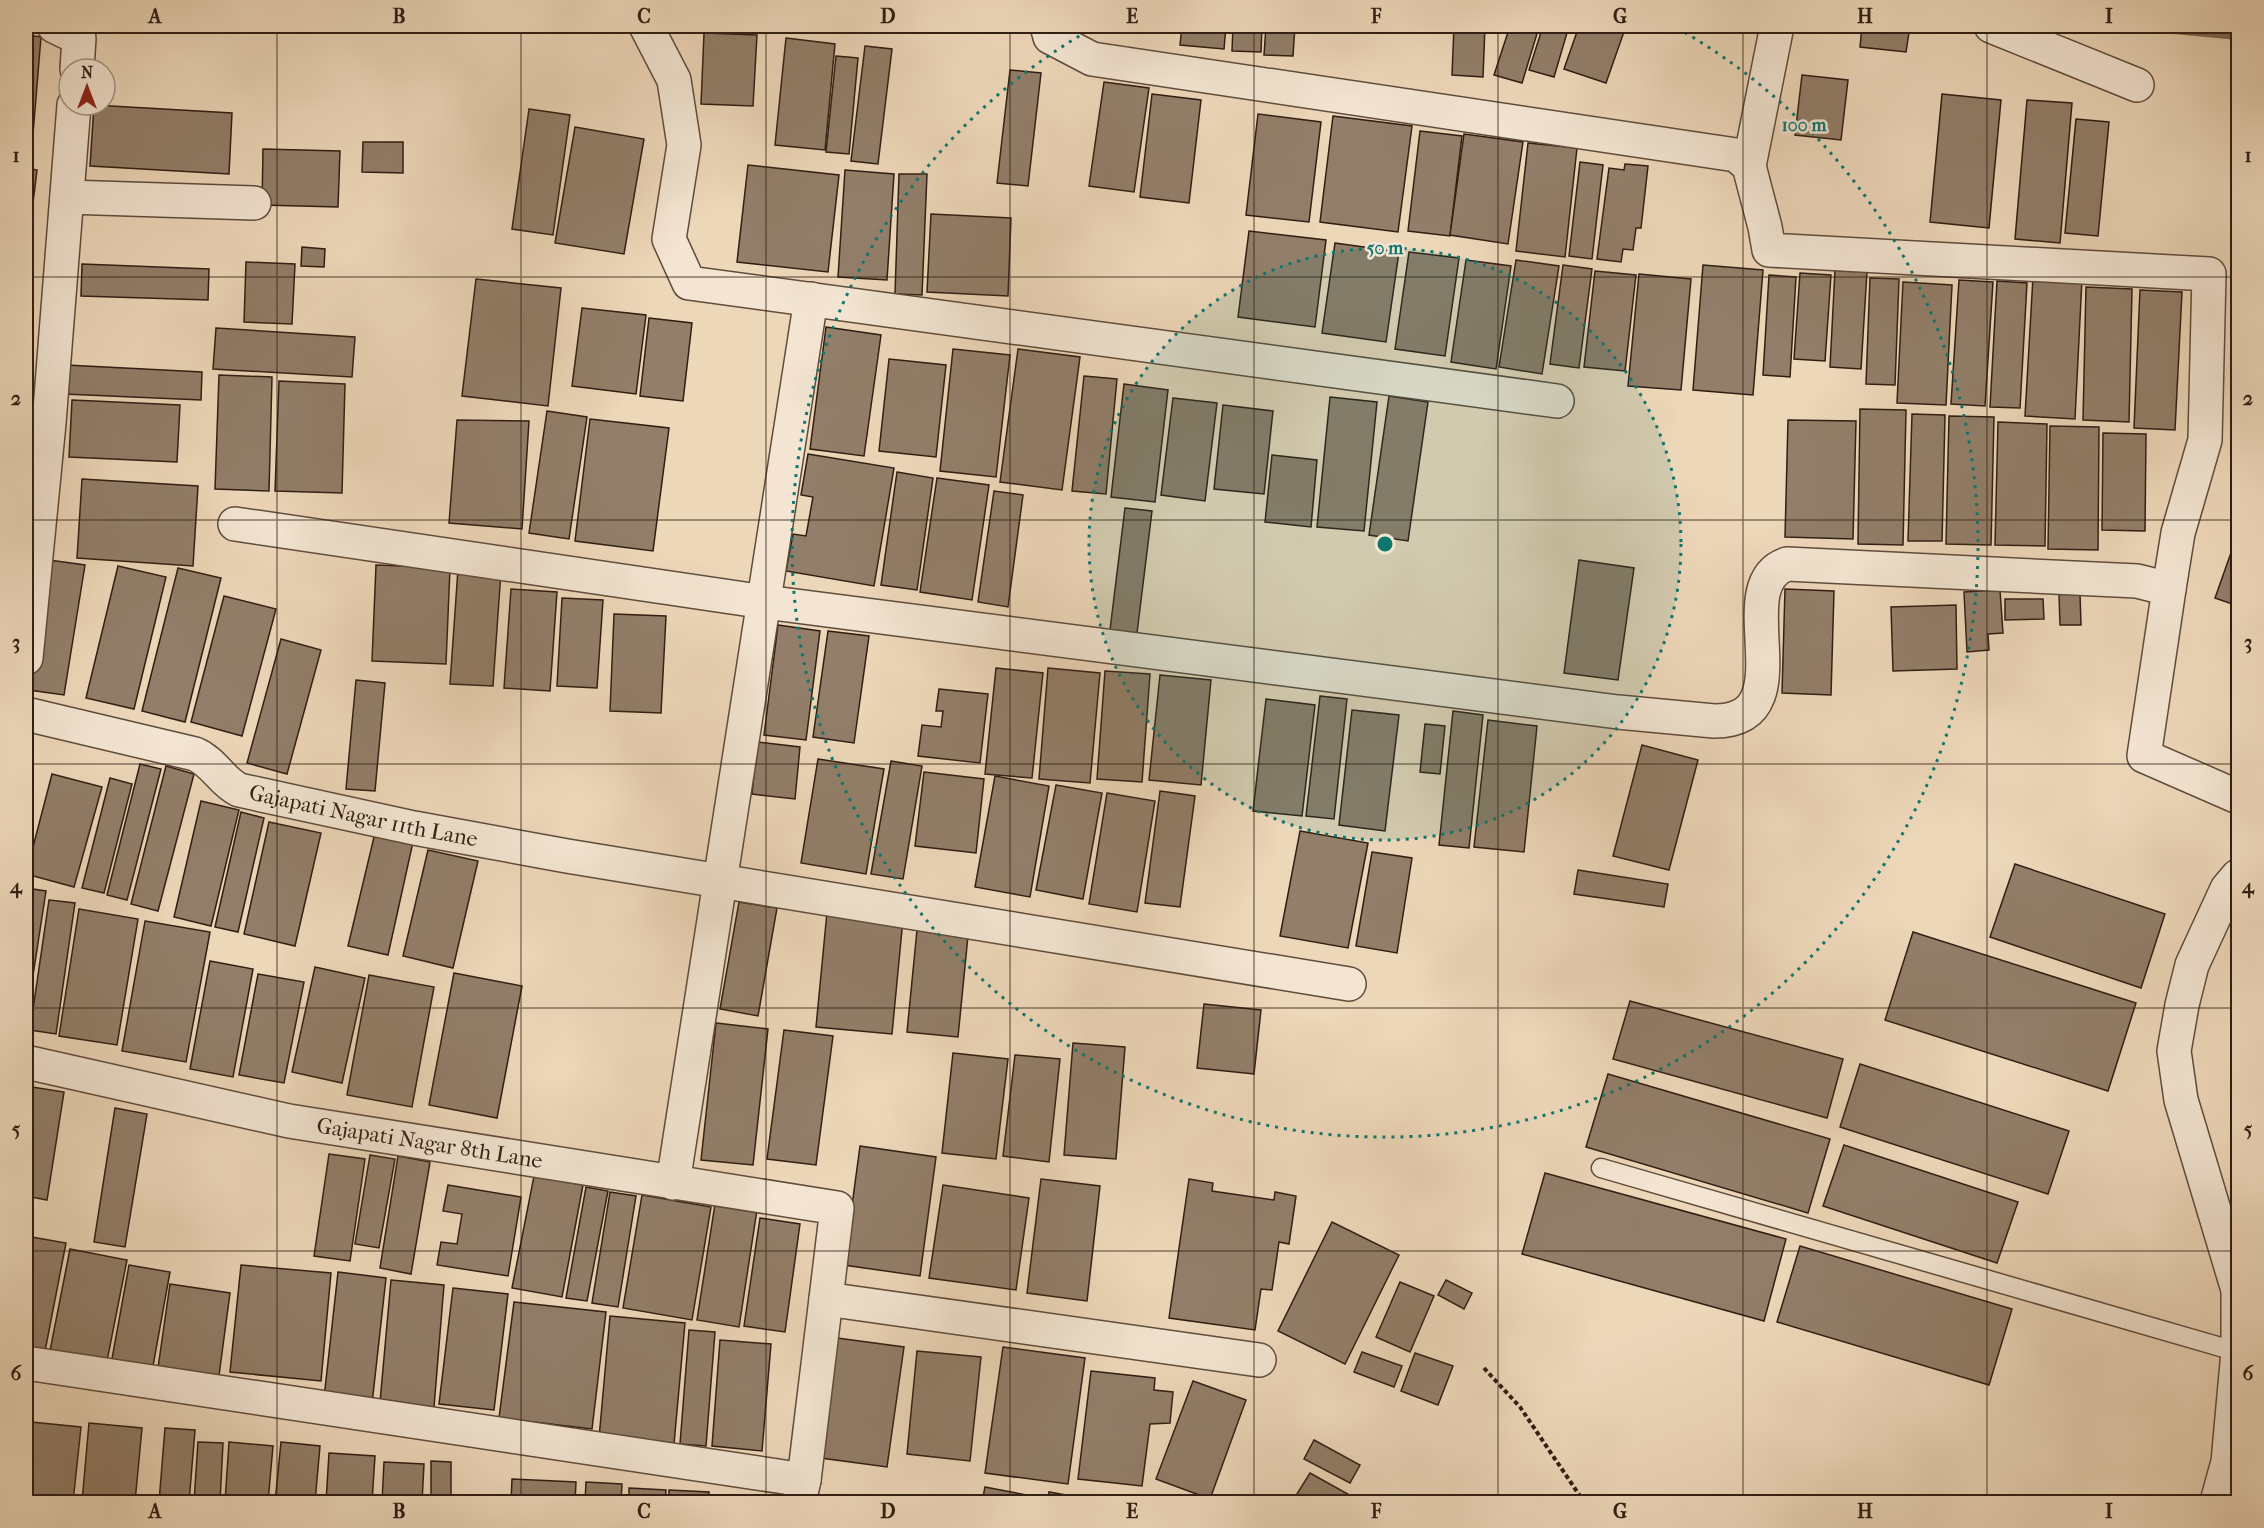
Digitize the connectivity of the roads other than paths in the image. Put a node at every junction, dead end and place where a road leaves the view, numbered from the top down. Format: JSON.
{"nodes":[{"id":1,"x":54,"y":26,"type":"edge"},
{"id":2,"x":646,"y":26,"type":"edge"},
{"id":3,"x":1047,"y":26,"type":"edge"},
{"id":4,"x":1777,"y":26,"type":"edge"},
{"id":5,"x":1991,"y":26,"type":"edge"},
{"id":6,"x":78,"y":57,"type":"edge"},
{"id":7,"x":2137,"y":85,"type":"dead end"},
{"id":8,"x":73,"y":117,"type":"edge"},
{"id":9,"x":1749,"y":166,"type":"junction"},
{"id":10,"x":67,"y":197,"type":"junction"},
{"id":11,"x":254,"y":203,"type":"dead end"},
{"id":12,"x":811,"y":299,"type":"junction"},
{"id":13,"x":1557,"y":401,"type":"dead end"},
{"id":14,"x":37,"y":422,"type":"edge"},
{"id":15,"x":235,"y":524,"type":"dead end"},
{"id":16,"x":2169,"y":588,"type":"junction"},
{"id":17,"x":765,"y":602,"type":"junction"},
{"id":18,"x":26,"y":658,"type":"edge"},
{"id":19,"x":26,"y":714,"type":"edge"},
{"id":20,"x":2238,"y":796,"type":"edge"},
{"id":21,"x":2238,"y":876,"type":"edge"},
{"id":22,"x":719,"y":881,"type":"junction"},
{"id":23,"x":1348,"y":984,"type":"dead end"},
{"id":24,"x":26,"y":1062,"type":"edge"},
{"id":25,"x":1601,"y":1168,"type":"dead end"},
{"id":26,"x":673,"y":1182,"type":"junction"},
{"id":27,"x":826,"y":1299,"type":"junction"},
{"id":28,"x":2238,"y":1352,"type":"edge"},
{"id":29,"x":1259,"y":1360,"type":"dead end"},
{"id":30,"x":26,"y":1363,"type":"edge"},
{"id":31,"x":802,"y":1491,"type":"edge"},
{"id":32,"x":2217,"y":1503,"type":"edge"}],
"edges":[{"from":1,"to":6,"type":"street"},
{"from":2,"to":12,"type":"street"},
{"from":3,"to":9,"type":"street"},
{"from":4,"to":9,"type":"street"},
{"from":5,"to":7,"type":"street"},
{"from":8,"to":10,"type":"street"},
{"from":9,"to":16,"type":"street"},
{"from":10,"to":11,"type":"street"},
{"from":10,"to":14,"type":"street"},
{"from":12,"to":13,"type":"street"},
{"from":12,"to":17,"type":"street"},
{"from":14,"to":18,"type":"street"},
{"from":15,"to":17,"type":"street"},
{"from":16,"to":17,"type":"street"},
{"from":16,"to":20,"type":"street"},
{"from":17,"to":22,"type":"street"},
{"from":19,"to":22,"type":"street","name":"Gajapati Nagar 11th Lane"},
{"from":21,"to":28,"type":"street"},
{"from":22,"to":23,"type":"street","name":"Gajapati Nagar 11th Lane"},
{"from":22,"to":26,"type":"street"},
{"from":24,"to":26,"type":"street","name":"Gajapati Nagar 8th Lane"},
{"from":25,"to":28,"type":"lane"},
{"from":26,"to":27,"type":"street","name":"Gajapati Nagar 8th Lane"},
{"from":27,"to":29,"type":"street"},
{"from":27,"to":31,"type":"street"},
{"from":28,"to":32,"type":"street"},
{"from":30,"to":31,"type":"street"}]}
